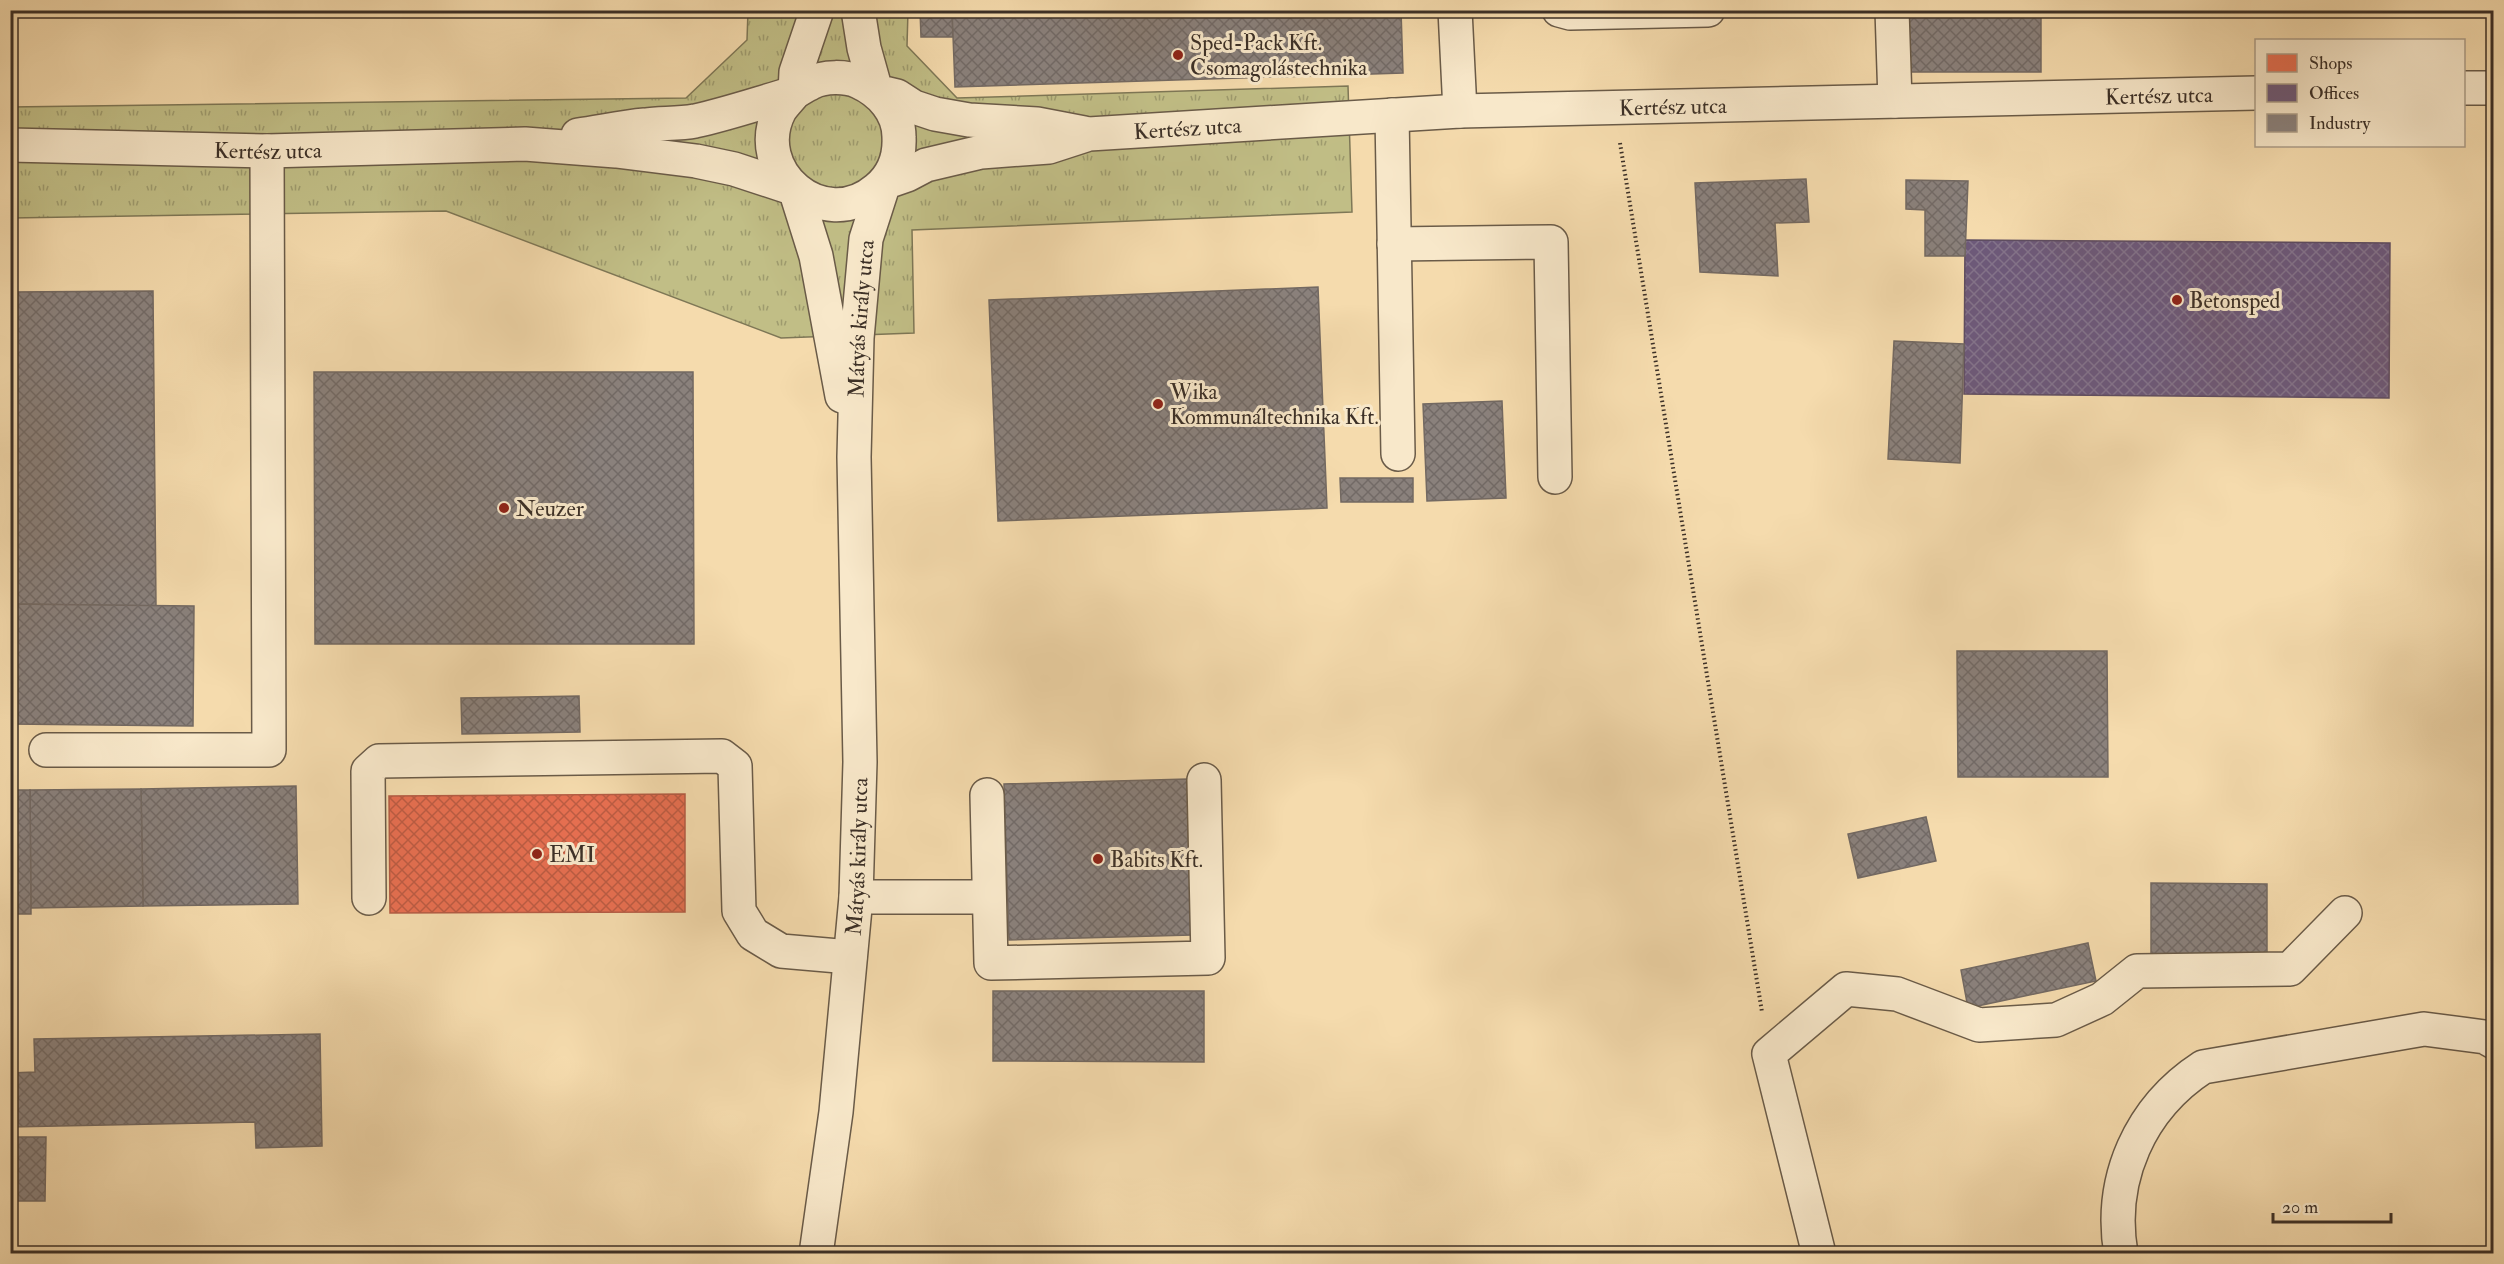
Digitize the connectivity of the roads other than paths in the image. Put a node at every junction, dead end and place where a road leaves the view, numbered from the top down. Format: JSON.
{"nodes":[{"id":1,"x":817,"y":10,"type":"edge"},
{"id":2,"x":858,"y":10,"type":"edge"},
{"id":3,"x":1455,"y":10,"type":"edge"},
{"id":4,"x":1559,"y":10,"type":"edge"},
{"id":5,"x":1708,"y":10,"type":"edge"},
{"id":6,"x":1892,"y":10,"type":"edge"},
{"id":7,"x":2465,"y":88,"type":"edge"},
{"id":8,"x":2493,"y":88,"type":"edge"},
{"id":9,"x":876,"y":91,"type":"junction"},
{"id":10,"x":795,"y":93,"type":"junction"},
{"id":11,"x":2255,"y":93,"type":"edge"},
{"id":12,"x":1895,"y":101,"type":"junction"},
{"id":13,"x":1460,"y":111,"type":"junction"},
{"id":14,"x":1392,"y":115,"type":"junction"},
{"id":15,"x":1089,"y":134,"type":"junction"},
{"id":16,"x":525,"y":144,"type":"junction"},
{"id":17,"x":10,"y":145,"type":"edge"},
{"id":18,"x":267,"y":151,"type":"junction"},
{"id":19,"x":884,"y":183,"type":"junction"},
{"id":20,"x":795,"y":189,"type":"junction"},
{"id":21,"x":1394,"y":244,"type":"junction"},
{"id":22,"x":1398,"y":454,"type":"dead end"},
{"id":23,"x":854,"y":457,"type":"junction"},
{"id":24,"x":1555,"y":477,"type":"dead end"},
{"id":25,"x":46,"y":750,"type":"dead end"},
{"id":26,"x":1204,"y":780,"type":"dead end"},
{"id":27,"x":987,"y":795,"type":"dead end"},
{"id":28,"x":856,"y":897,"type":"junction"},
{"id":29,"x":988,"y":897,"type":"junction"},
{"id":30,"x":369,"y":898,"type":"dead end"},
{"id":31,"x":2345,"y":914,"type":"dead end"},
{"id":32,"x":850,"y":957,"type":"junction"},
{"id":33,"x":2493,"y":1042,"type":"edge"},
{"id":34,"x":816,"y":1254,"type":"edge"},
{"id":35,"x":1819,"y":1254,"type":"edge"},
{"id":36,"x":2121,"y":1254,"type":"edge"}],
"edges":[{"from":1,"to":10,"type":"street"},
{"from":2,"to":9,"type":"street"},
{"from":3,"to":13,"type":"street"},
{"from":4,"to":5,"type":"street"},
{"from":6,"to":12,"type":"street"},
{"from":7,"to":8,"type":"street"},
{"from":9,"to":10,"type":"street"},
{"from":9,"to":15,"type":"street","name":"Kertész utca"},
{"from":9,"to":19,"type":"street"},
{"from":10,"to":16,"type":"street","name":"Kertész utca"},
{"from":10,"to":20,"type":"street"},
{"from":11,"to":12,"type":"street","name":"Kertész utca"},
{"from":12,"to":13,"type":"street","name":"Kertész utca"},
{"from":13,"to":14,"type":"street","name":"Kertész utca"},
{"from":14,"to":15,"type":"street","name":"Kertész utca"},
{"from":14,"to":21,"type":"street"},
{"from":15,"to":19,"type":"street","name":"Kertész utca"},
{"from":16,"to":18,"type":"street","name":"Kertész utca"},
{"from":16,"to":20,"type":"street","name":"Kertész utca"},
{"from":17,"to":18,"type":"street","name":"Kertész utca"},
{"from":18,"to":25,"type":"street"},
{"from":19,"to":20,"type":"street"},
{"from":19,"to":23,"type":"street","name":"Mátyás király utca"},
{"from":20,"to":23,"type":"street","name":"Mátyás király utca"},
{"from":21,"to":22,"type":"street"},
{"from":21,"to":24,"type":"street"},
{"from":23,"to":28,"type":"street","name":"Mátyás király utca"},
{"from":26,"to":29,"type":"street"},
{"from":27,"to":29,"type":"street"},
{"from":28,"to":29,"type":"street"},
{"from":28,"to":32,"type":"street","name":"Mátyás király utca"},
{"from":30,"to":32,"type":"street"},
{"from":31,"to":35,"type":"street"},
{"from":32,"to":34,"type":"street","name":"Mátyás király utca"},
{"from":33,"to":36,"type":"street"}]}
